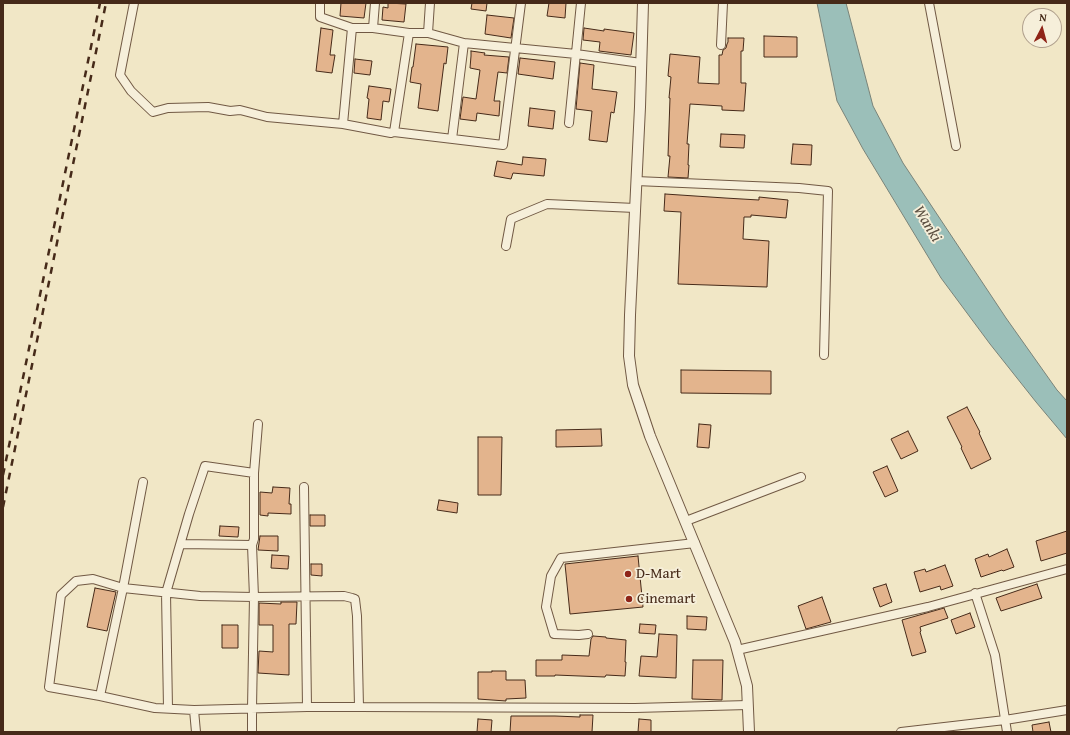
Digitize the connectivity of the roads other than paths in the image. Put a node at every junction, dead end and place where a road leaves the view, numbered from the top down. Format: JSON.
{"nodes":[{"id":1,"x":134,"y":3,"type":"edge"},
{"id":2,"x":320,"y":3,"type":"edge"},
{"id":3,"x":375,"y":3,"type":"edge"},
{"id":4,"x":430,"y":3,"type":"edge"},
{"id":5,"x":521,"y":3,"type":"edge"},
{"id":6,"x":581,"y":3,"type":"edge"},
{"id":7,"x":643,"y":3,"type":"edge"},
{"id":8,"x":723,"y":3,"type":"edge"},
{"id":9,"x":929,"y":3,"type":"edge"},
{"id":10,"x":352,"y":28,"type":"junction"},
{"id":11,"x":373,"y":28,"type":"junction"},
{"id":12,"x":409,"y":33,"type":"junction"},
{"id":13,"x":428,"y":33,"type":"junction"},
{"id":14,"x":464,"y":43,"type":"junction"},
{"id":15,"x":721,"y":45,"type":"dead end"},
{"id":16,"x":516,"y":47,"type":"junction"},
{"id":17,"x":576,"y":54,"type":"junction"},
{"id":18,"x":641,"y":63,"type":"junction"},
{"id":19,"x":569,"y":123,"type":"dead end"},
{"id":20,"x":343,"y":124,"type":"junction"},
{"id":21,"x":394,"y":132,"type":"junction"},
{"id":22,"x":452,"y":139,"type":"junction"},
{"id":23,"x":956,"y":146,"type":"dead end"},
{"id":24,"x":636,"y":180,"type":"junction"},
{"id":25,"x":635,"y":208,"type":"junction"},
{"id":26,"x":506,"y":246,"type":"dead end"},
{"id":27,"x":824,"y":355,"type":"dead end"},
{"id":28,"x":258,"y":424,"type":"dead end"},
{"id":29,"x":254,"y":473,"type":"junction"},
{"id":30,"x":801,"y":477,"type":"dead end"},
{"id":31,"x":143,"y":482,"type":"dead end"},
{"id":32,"x":304,"y":487,"type":"dead end"},
{"id":33,"x":686,"y":521,"type":"junction"},
{"id":34,"x":695,"y":543,"type":"junction"},
{"id":35,"x":181,"y":544,"type":"junction"},
{"id":36,"x":252,"y":545,"type":"junction"},
{"id":37,"x":1067,"y":569,"type":"edge"},
{"id":38,"x":124,"y":588,"type":"junction"},
{"id":39,"x":166,"y":593,"type":"junction"},
{"id":40,"x":975,"y":593,"type":"junction"},
{"id":41,"x":254,"y":597,"type":"junction"},
{"id":42,"x":306,"y":597,"type":"junction"},
{"id":43,"x":588,"y":634,"type":"dead end"},
{"id":44,"x":737,"y":650,"type":"junction"},
{"id":45,"x":100,"y":696,"type":"junction"},
{"id":46,"x":748,"y":704,"type":"junction"},
{"id":47,"x":307,"y":707,"type":"junction"},
{"id":48,"x":359,"y":707,"type":"junction"},
{"id":49,"x":168,"y":708,"type":"junction"},
{"id":50,"x":252,"y":708,"type":"junction"},
{"id":51,"x":194,"y":710,"type":"junction"},
{"id":52,"x":1067,"y":710,"type":"edge"},
{"id":53,"x":1005,"y":720,"type":"junction"},
{"id":54,"x":196,"y":732,"type":"edge"},
{"id":55,"x":252,"y":732,"type":"edge"},
{"id":56,"x":748,"y":732,"type":"edge"},
{"id":57,"x":901,"y":732,"type":"edge"},
{"id":58,"x":1007,"y":732,"type":"edge"}],
"edges":[{"from":1,"to":20,"type":"street"},
{"from":2,"to":10,"type":"street"},
{"from":3,"to":11,"type":"street"},
{"from":4,"to":13,"type":"street"},
{"from":5,"to":16,"type":"street"},
{"from":6,"to":17,"type":"street"},
{"from":7,"to":18,"type":"street"},
{"from":8,"to":15,"type":"street"},
{"from":9,"to":23,"type":"street"},
{"from":10,"to":11,"type":"street"},
{"from":10,"to":20,"type":"street"},
{"from":11,"to":12,"type":"street"},
{"from":12,"to":13,"type":"street"},
{"from":12,"to":21,"type":"street"},
{"from":13,"to":14,"type":"street"},
{"from":14,"to":16,"type":"street"},
{"from":14,"to":22,"type":"street"},
{"from":16,"to":17,"type":"street"},
{"from":16,"to":22,"type":"street"},
{"from":17,"to":18,"type":"street"},
{"from":17,"to":19,"type":"street"},
{"from":18,"to":24,"type":"street"},
{"from":20,"to":21,"type":"street"},
{"from":21,"to":22,"type":"street"},
{"from":24,"to":25,"type":"street"},
{"from":24,"to":27,"type":"street"},
{"from":25,"to":26,"type":"street"},
{"from":25,"to":33,"type":"street"},
{"from":28,"to":29,"type":"street"},
{"from":29,"to":35,"type":"street"},
{"from":29,"to":36,"type":"street"},
{"from":30,"to":33,"type":"street"},
{"from":31,"to":38,"type":"street"},
{"from":32,"to":42,"type":"street"},
{"from":33,"to":34,"type":"street"},
{"from":34,"to":43,"type":"street"},
{"from":34,"to":44,"type":"street"},
{"from":35,"to":36,"type":"street"},
{"from":35,"to":39,"type":"street"},
{"from":36,"to":41,"type":"street"},
{"from":37,"to":40,"type":"street"},
{"from":38,"to":39,"type":"street"},
{"from":38,"to":45,"type":"street"},
{"from":38,"to":45,"type":"street"},
{"from":39,"to":41,"type":"street"},
{"from":39,"to":49,"type":"street"},
{"from":40,"to":44,"type":"street"},
{"from":40,"to":53,"type":"street"},
{"from":41,"to":42,"type":"street"},
{"from":41,"to":50,"type":"street"},
{"from":42,"to":47,"type":"street"},
{"from":42,"to":48,"type":"street"},
{"from":44,"to":46,"type":"street"},
{"from":45,"to":49,"type":"street"},
{"from":46,"to":48,"type":"street"},
{"from":46,"to":56,"type":"street"},
{"from":47,"to":48,"type":"street"},
{"from":47,"to":50,"type":"street"},
{"from":49,"to":51,"type":"street"},
{"from":50,"to":51,"type":"street"},
{"from":50,"to":55,"type":"street"},
{"from":51,"to":54,"type":"street"},
{"from":52,"to":53,"type":"street"},
{"from":53,"to":57,"type":"street"},
{"from":53,"to":58,"type":"street"}]}
